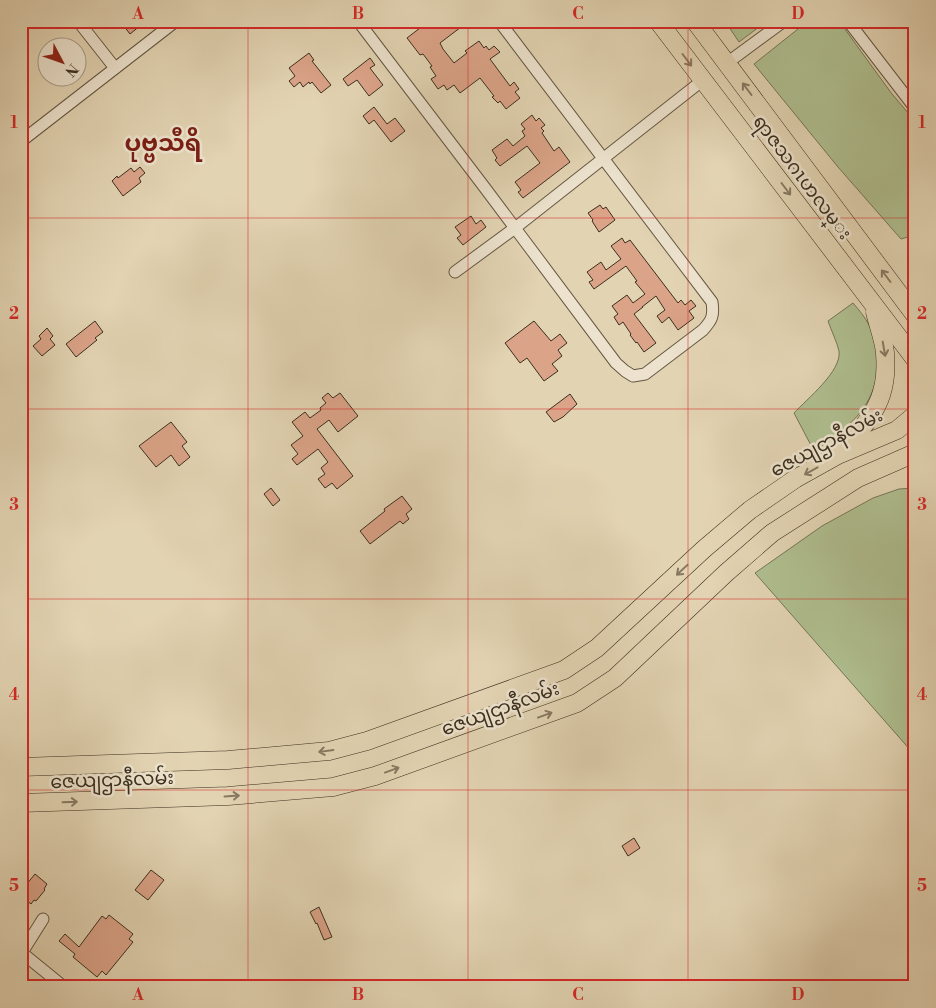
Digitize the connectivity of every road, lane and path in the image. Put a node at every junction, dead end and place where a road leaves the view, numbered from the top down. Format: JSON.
{"nodes":[{"id":1,"x":78,"y":21,"type":"edge"},
{"id":2,"x":176,"y":21,"type":"edge"},
{"id":3,"x":358,"y":21,"type":"edge"},
{"id":4,"x":498,"y":21,"type":"edge"},
{"id":5,"x":658,"y":21,"type":"edge"},
{"id":6,"x":695,"y":21,"type":"edge"},
{"id":7,"x":784,"y":21,"type":"edge"},
{"id":8,"x":848,"y":21,"type":"edge"},
{"id":9,"x":727,"y":63,"type":"junction"},
{"id":10,"x":115,"y":68,"type":"junction"},
{"id":11,"x":703,"y":80,"type":"junction"},
{"id":12,"x":915,"y":108,"type":"edge"},
{"id":13,"x":21,"y":135,"type":"edge"},
{"id":14,"x":604,"y":159,"type":"junction"},
{"id":15,"x":515,"y":228,"type":"junction"},
{"id":16,"x":455,"y":272,"type":"dead end"},
{"id":17,"x":872,"y":302,"type":"junction"},
{"id":18,"x":915,"y":315,"type":"edge"},
{"id":19,"x":915,"y":359,"type":"edge"},
{"id":20,"x":915,"y":415,"type":"edge"},
{"id":21,"x":915,"y":453,"type":"edge"},
{"id":22,"x":838,"y":455,"type":"junction"},
{"id":23,"x":21,"y":767,"type":"edge"},
{"id":24,"x":21,"y":803,"type":"edge"},
{"id":25,"x":43,"y":919,"type":"dead end"},
{"id":26,"x":22,"y":953,"type":"edge"},
{"id":27,"x":64,"y":987,"type":"edge"}],
"edges":[{"from":1,"to":10,"type":"street"},
{"from":2,"to":10,"type":"street"},
{"from":3,"to":15,"type":"street"},
{"from":4,"to":14,"type":"street"},
{"from":5,"to":11,"type":"main road","name":"ရာဇသဂၤဟလမ္း","one_way":true},
{"from":6,"to":9,"type":"main road","name":"ရာဇသဂၤဟလမ္း"},
{"from":7,"to":9,"type":"street"},
{"from":8,"to":12,"type":"street"},
{"from":18,"to":9,"type":"main road","name":"ရာဇသဂၤဟလမ္း","one_way":true},
{"from":10,"to":13,"type":"street"},
{"from":11,"to":14,"type":"street"},
{"from":11,"to":17,"type":"main road","name":"ရာဇသဂၤဟလမ္း","one_way":true},
{"from":14,"to":15,"type":"street"},
{"from":14,"to":15,"type":"street"},
{"from":15,"to":16,"type":"street"},
{"from":17,"to":19,"type":"main road","name":"ရာဇသဂၤဟလမ္း"},
{"from":17,"to":22,"type":"main road","one_way":true},
{"from":20,"to":22,"type":"main road","name":"ဇေယျဌာနီလမ်း"},
{"from":24,"to":21,"type":"main road","name":"ဇေယျဌာနီလမ်း","one_way":true},
{"from":22,"to":23,"type":"main road","name":"ဇေယျဌာနီလမ်း","one_way":true},
{"from":25,"to":26,"type":"street"},
{"from":26,"to":27,"type":"street"}]}
